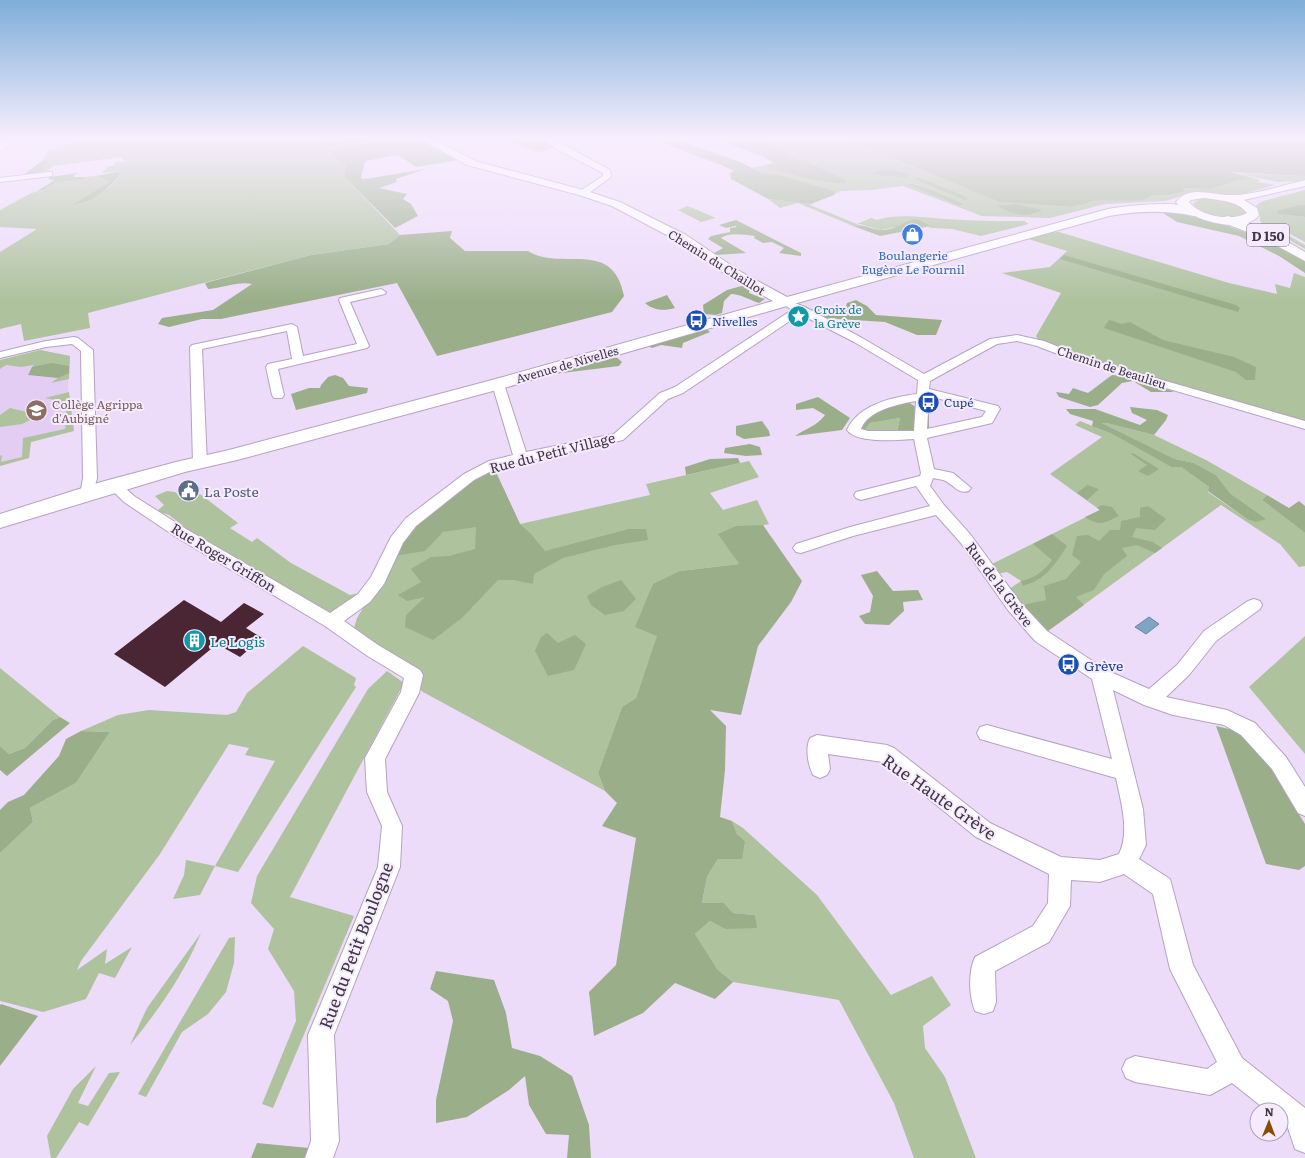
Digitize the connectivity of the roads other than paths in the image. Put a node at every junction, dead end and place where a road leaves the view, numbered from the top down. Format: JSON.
{"nodes":[{"id":1,"x":583,"y":193,"type":"edge"},
{"id":2,"x":1264,"y":193,"type":"edge"},
{"id":3,"x":1281,"y":193,"type":"edge"},
{"id":4,"x":1225,"y":198,"type":"junction"},
{"id":5,"x":1184,"y":199,"type":"junction"},
{"id":6,"x":1194,"y":212,"type":"junction"},
{"id":7,"x":1250,"y":212,"type":"junction"},
{"id":8,"x":1228,"y":220,"type":"junction"},
{"id":9,"x":1305,"y":252,"type":"edge"},
{"id":10,"x":1305,"y":256,"type":"edge"},
{"id":11,"x":932,"y":260,"type":"junction"},
{"id":12,"x":381,"y":292,"type":"dead end"},
{"id":13,"x":785,"y":302,"type":"junction"},
{"id":14,"x":801,"y":309,"type":"junction"},
{"id":15,"x":0,"y":355,"type":"edge"},
{"id":16,"x":298,"y":361,"type":"junction"},
{"id":17,"x":498,"y":384,"type":"junction"},
{"id":18,"x":923,"y":389,"type":"junction"},
{"id":19,"x":278,"y":395,"type":"dead end"},
{"id":20,"x":1305,"y":425,"type":"edge"},
{"id":21,"x":920,"y":436,"type":"junction"},
{"id":22,"x":521,"y":457,"type":"junction"},
{"id":23,"x":200,"y":464,"type":"junction"},
{"id":24,"x":927,"y":476,"type":"junction"},
{"id":25,"x":964,"y":488,"type":"dead end"},
{"id":26,"x":118,"y":490,"type":"junction"},
{"id":27,"x":861,"y":494,"type":"dead end"},
{"id":28,"x":87,"y":495,"type":"junction"},
{"id":29,"x":939,"y":509,"type":"junction"},
{"id":30,"x":0,"y":521,"type":"edge"},
{"id":31,"x":801,"y":548,"type":"dead end"},
{"id":32,"x":1254,"y":605,"type":"dead end"},
{"id":33,"x":331,"y":621,"type":"junction"},
{"id":34,"x":1100,"y":675,"type":"junction"},
{"id":35,"x":1151,"y":699,"type":"junction"},
{"id":36,"x":987,"y":733,"type":"dead end"},
{"id":37,"x":820,"y":769,"type":"dead end"},
{"id":38,"x":1124,"y":771,"type":"junction"},
{"id":39,"x":1305,"y":806,"type":"edge"},
{"id":40,"x":1126,"y":863,"type":"junction"},
{"id":41,"x":1060,"y":868,"type":"junction"},
{"id":42,"x":984,"y":1002,"type":"dead end"},
{"id":43,"x":1233,"y":1067,"type":"junction"},
{"id":44,"x":1135,"y":1069,"type":"dead end"},
{"id":45,"x":1305,"y":1139,"type":"edge"},
{"id":46,"x":319,"y":1158,"type":"edge"}],
"edges":[{"from":1,"to":13,"type":"main road","name":"Chemin du Chaillot"},
{"from":2,"to":4,"type":"main road"},
{"from":3,"to":7,"type":"main road","number":"D 150"},
{"from":4,"to":5,"type":"main road","name":"Avenue de Nivelles"},
{"from":4,"to":7,"type":"main road"},
{"from":5,"to":6,"type":"main road"},
{"from":5,"to":11,"type":"main road","name":"Avenue de Nivelles"},
{"from":6,"to":8,"type":"main road","name":"Avenue de Nivelles"},
{"from":6,"to":11,"type":"main road","name":"Avenue de Nivelles"},
{"from":7,"to":8,"type":"main road"},
{"from":7,"to":9,"type":"main road","number":"D 150"},
{"from":8,"to":10,"type":"main road","number":"D 150"},
{"from":11,"to":13,"type":"main road","name":"Avenue de Nivelles"},
{"from":12,"to":16,"type":"street"},
{"from":13,"to":14,"type":"street"},
{"from":13,"to":17,"type":"main road","name":"Avenue de Nivelles"},
{"from":14,"to":18,"type":"street"},
{"from":14,"to":22,"type":"street","name":"Rue du Petit Village"},
{"from":15,"to":28,"type":"street"},
{"from":16,"to":19,"type":"street"},
{"from":16,"to":23,"type":"street"},
{"from":17,"to":22,"type":"street"},
{"from":17,"to":23,"type":"main road","name":"Avenue de Nivelles"},
{"from":18,"to":20,"type":"street","name":"Chemin de Beaulieu"},
{"from":18,"to":21,"type":"street","name":"Rue de la Grève"},
{"from":18,"to":21,"type":"street"},
{"from":18,"to":21,"type":"street"},
{"from":21,"to":24,"type":"street","name":"Rue de la Grève"},
{"from":22,"to":33,"type":"street","name":"Rue du Petit Village"},
{"from":23,"to":26,"type":"main road","name":"Avenue de Nivelles"},
{"from":23,"to":28,"type":"main road","name":"Avenue de Nivelles"},
{"from":24,"to":25,"type":"street"},
{"from":24,"to":27,"type":"street"},
{"from":24,"to":29,"type":"street","name":"Rue de la Grève"},
{"from":26,"to":28,"type":"main road","name":"Avenue de Nivelles"},
{"from":26,"to":33,"type":"street","name":"Rue Roger Griffon"},
{"from":28,"to":30,"type":"main road"},
{"from":29,"to":31,"type":"street"},
{"from":29,"to":34,"type":"street","name":"Rue de la Grève"},
{"from":32,"to":35,"type":"street"},
{"from":33,"to":46,"type":"street","name":"Rue du Petit Boulogne"},
{"from":34,"to":35,"type":"street","name":"Rue de la Grève"},
{"from":34,"to":38,"type":"street"},
{"from":35,"to":39,"type":"street","name":"Rue de la Grève"},
{"from":36,"to":38,"type":"street"},
{"from":37,"to":41,"type":"street","name":"Rue Haute Grève"},
{"from":38,"to":40,"type":"street"},
{"from":40,"to":41,"type":"street","name":"Rue Haute Grève"},
{"from":40,"to":43,"type":"street"},
{"from":41,"to":42,"type":"street"},
{"from":43,"to":44,"type":"street"},
{"from":43,"to":45,"type":"street"}]}
